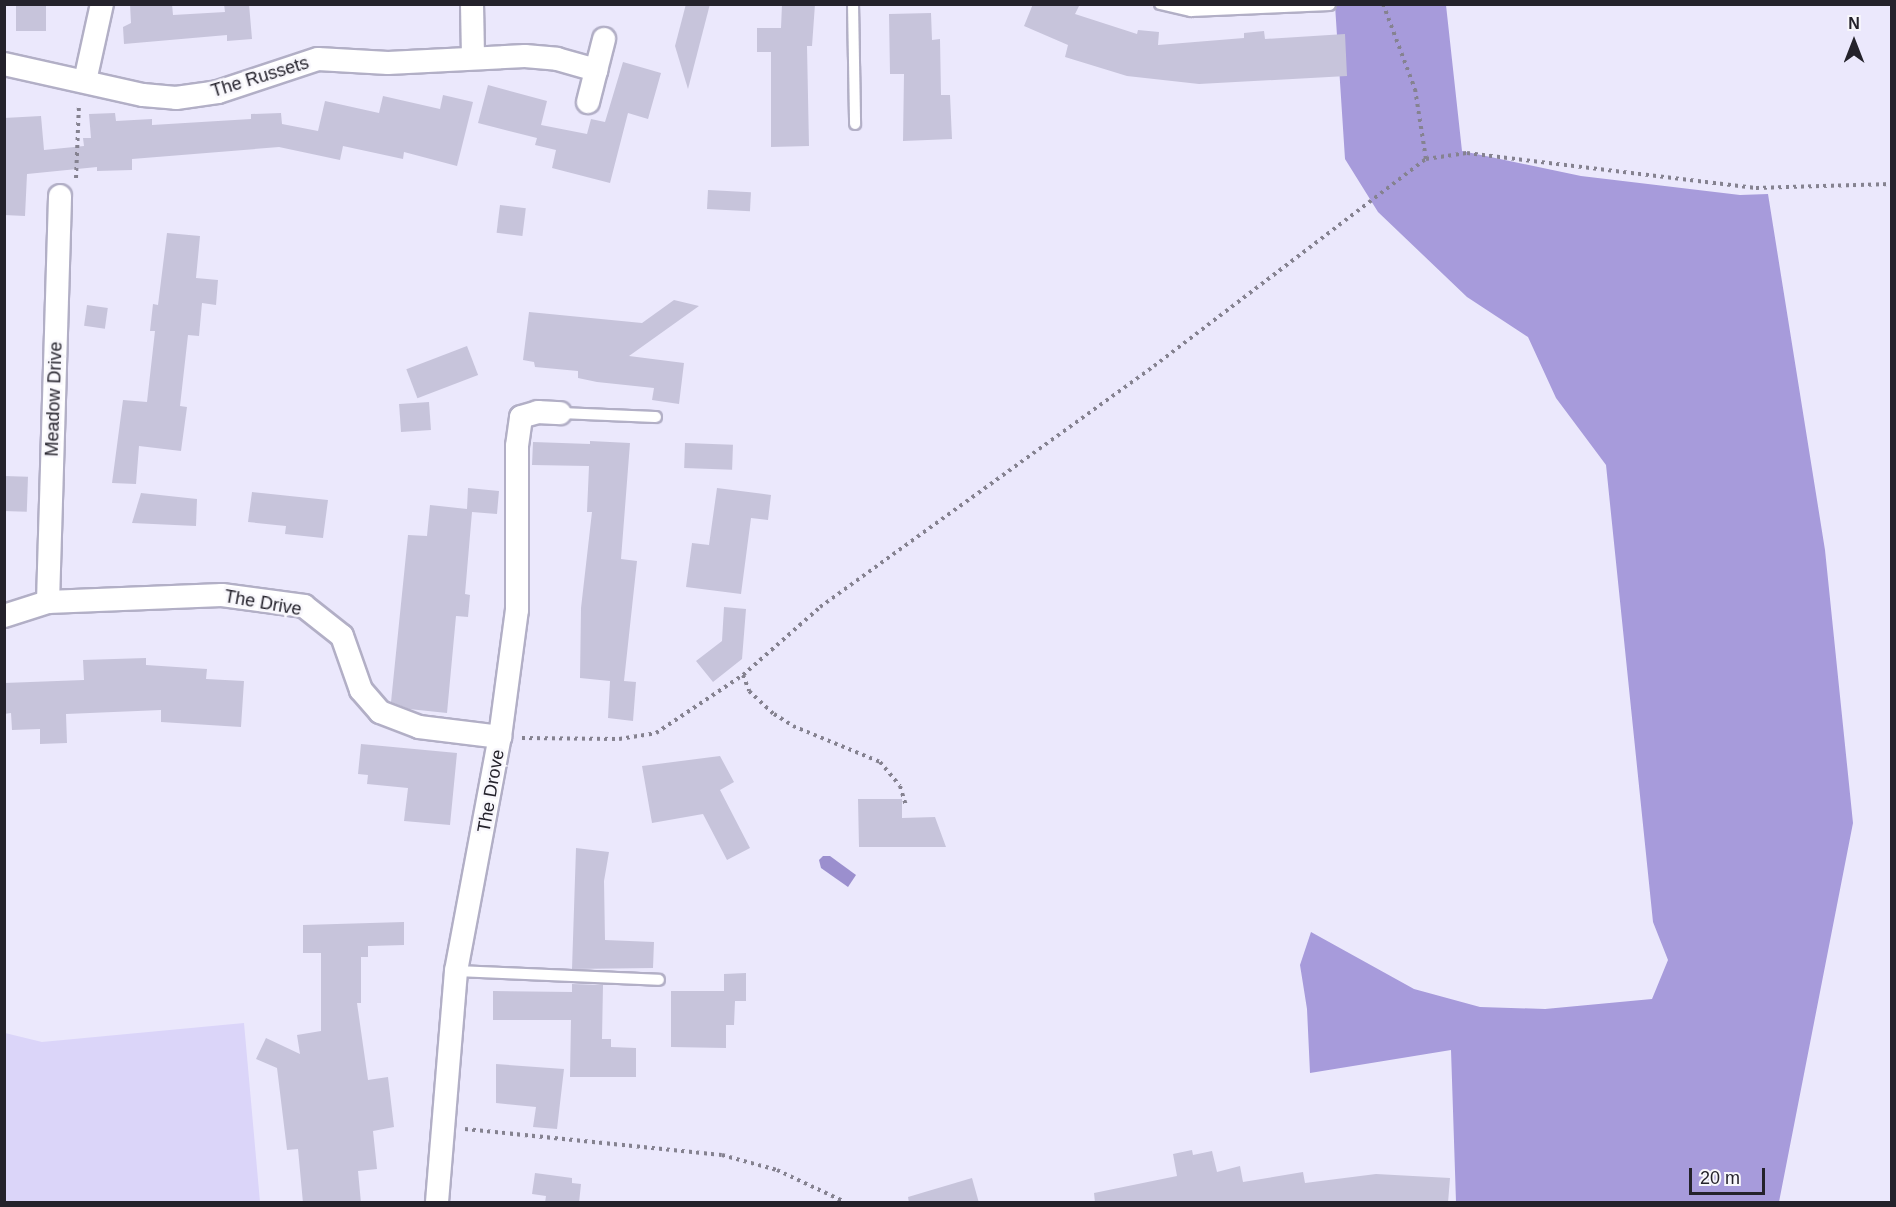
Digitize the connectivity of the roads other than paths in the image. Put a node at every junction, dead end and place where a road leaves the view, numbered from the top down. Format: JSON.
{"nodes":[{"id":1,"x":102,"y":4,"type":"edge"},
{"id":2,"x":472,"y":4,"type":"edge"},
{"id":3,"x":854,"y":4,"type":"edge"},
{"id":4,"x":1160,"y":4,"type":"edge"},
{"id":5,"x":1330,"y":5,"type":"edge"},
{"id":6,"x":604,"y":39,"type":"dead end"},
{"id":7,"x":473,"y":58,"type":"junction"},
{"id":8,"x":4,"y":63,"type":"edge"},
{"id":9,"x":596,"y":70,"type":"junction"},
{"id":10,"x":85,"y":81,"type":"junction"},
{"id":11,"x":588,"y":102,"type":"dead end"},
{"id":12,"x":855,"y":124,"type":"dead end"},
{"id":13,"x":68,"y":192,"type":"road end"},
{"id":14,"x":560,"y":413,"type":"joint"},
{"id":15,"x":656,"y":417,"type":"dead end"},
{"id":16,"x":48,"y":602,"type":"junction"},
{"id":17,"x":4,"y":616,"type":"edge"},
{"id":18,"x":500,"y":737,"type":"junction"},
{"id":19,"x":456,"y":971,"type":"junction"},
{"id":20,"x":659,"y":980,"type":"dead end"},
{"id":21,"x":437,"y":1203,"type":"edge"}],
"edges":[{"from":1,"to":10,"type":"street"},
{"from":2,"to":7,"type":"street"},
{"from":3,"to":12,"type":"lane"},
{"from":4,"to":5,"type":"lane"},
{"from":6,"to":9,"type":"street"},
{"from":7,"to":9,"type":"street","name":"The Russets"},
{"from":7,"to":10,"type":"street","name":"The Russets"},
{"from":8,"to":10,"type":"street","name":"The Russets"},
{"from":9,"to":11,"type":"street"},
{"from":13,"to":16,"type":"street","name":"Meadow Drive"},
{"from":14,"to":15,"type":"lane"},
{"from":14,"to":18,"type":"street","name":"The Drove"},
{"from":16,"to":17,"type":"street","name":"The Drive"},
{"from":16,"to":18,"type":"street","name":"The Drive"},
{"from":18,"to":19,"type":"street","name":"The Drove"},
{"from":19,"to":20,"type":"lane"},
{"from":19,"to":21,"type":"street","name":"The Drove"}]}
